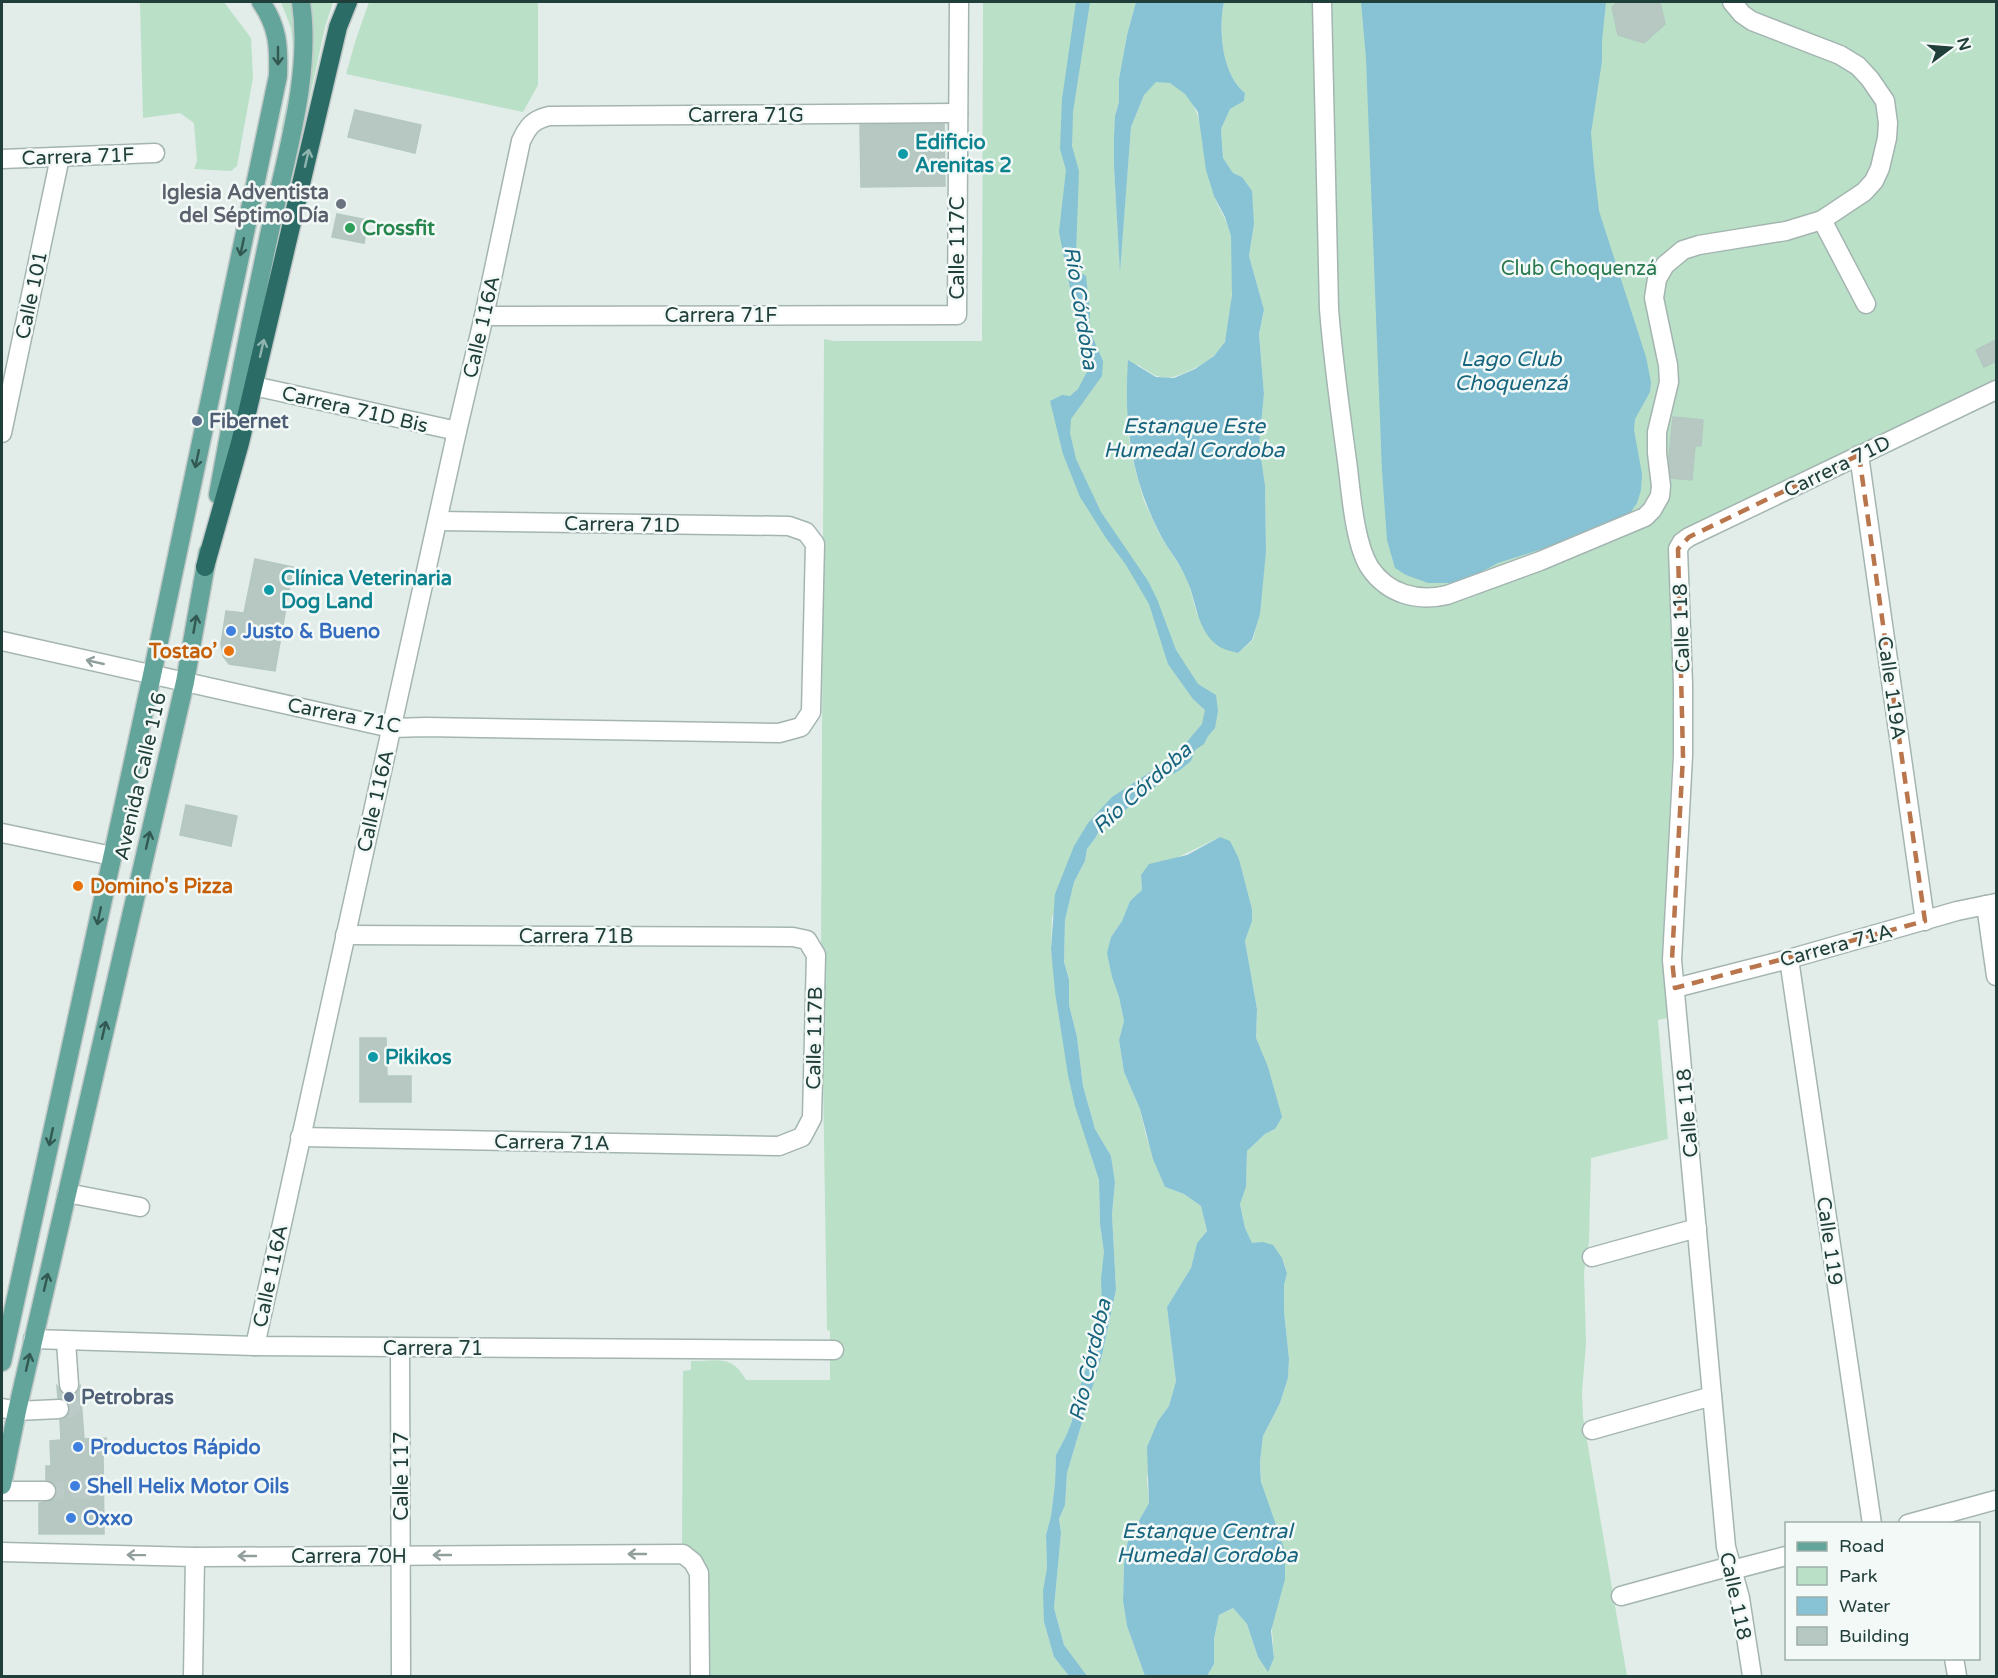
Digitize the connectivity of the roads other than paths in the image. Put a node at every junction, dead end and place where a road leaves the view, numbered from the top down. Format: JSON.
{"nodes":[{"id":1,"x":261,"y":2,"type":"edge"},
{"id":2,"x":301,"y":2,"type":"edge"},
{"id":3,"x":348,"y":2,"type":"edge"},
{"id":4,"x":959,"y":2,"type":"edge"},
{"id":5,"x":1322,"y":2,"type":"edge"},
{"id":6,"x":1732,"y":2,"type":"edge"},
{"id":7,"x":958,"y":113,"type":"junction"},
{"id":8,"x":535,"y":120,"type":"joint"},
{"id":9,"x":155,"y":153,"type":"dead end"},
{"id":10,"x":60,"y":157,"type":"junction"},
{"id":11,"x":2,"y":159,"type":"edge"},
{"id":12,"x":1822,"y":220,"type":"junction"},
{"id":13,"x":1866,"y":304,"type":"dead end"},
{"id":14,"x":957,"y":315,"type":"joint"},
{"id":15,"x":484,"y":316,"type":"junction"},
{"id":16,"x":254,"y":386,"type":"junction"},
{"id":17,"x":1996,"y":390,"type":"edge"},
{"id":18,"x":457,"y":431,"type":"junction"},
{"id":19,"x":2,"y":433,"type":"edge"},
{"id":20,"x":1859,"y":455,"type":"junction"},
{"id":21,"x":438,"y":521,"type":"junction"},
{"id":22,"x":1679,"y":546,"type":"joint"},
{"id":23,"x":205,"y":567,"type":"junction"},
{"id":24,"x":2,"y":641,"type":"edge"},
{"id":25,"x":152,"y":675,"type":"junction"},
{"id":26,"x":185,"y":682,"type":"junction"},
{"id":27,"x":801,"y":727,"type":"joint"},
{"id":28,"x":392,"y":728,"type":"junction"},
{"id":29,"x":2,"y":833,"type":"edge"},
{"id":30,"x":112,"y":856,"type":"junction"},
{"id":31,"x":1991,"y":904,"type":"edge"},
{"id":32,"x":1925,"y":921,"type":"junction"},
{"id":33,"x":345,"y":935,"type":"junction"},
{"id":34,"x":807,"y":940,"type":"joint"},
{"id":35,"x":1789,"y":959,"type":"junction"},
{"id":36,"x":1996,"y":976,"type":"edge"},
{"id":37,"x":1675,"y":988,"type":"junction"},
{"id":38,"x":300,"y":1137,"type":"junction"},
{"id":39,"x":802,"y":1137,"type":"joint"},
{"id":40,"x":67,"y":1193,"type":"junction"},
{"id":41,"x":140,"y":1207,"type":"dead end"},
{"id":42,"x":1697,"y":1228,"type":"junction"},
{"id":43,"x":1592,"y":1257,"type":"dead end"},
{"id":44,"x":33,"y":1339,"type":"junction"},
{"id":45,"x":66,"y":1341,"type":"junction"},
{"id":46,"x":255,"y":1346,"type":"junction"},
{"id":47,"x":400,"y":1348,"type":"junction"},
{"id":48,"x":834,"y":1350,"type":"dead end"},
{"id":49,"x":2,"y":1362,"type":"edge"},
{"id":50,"x":69,"y":1384,"type":"tunnel mouth"},
{"id":51,"x":1713,"y":1396,"type":"junction"},
{"id":52,"x":59,"y":1409,"type":"dead end"},
{"id":53,"x":9,"y":1410,"type":"edge"},
{"id":54,"x":1592,"y":1430,"type":"dead end"},
{"id":55,"x":2,"y":1485,"type":"edge"},
{"id":56,"x":2,"y":1491,"type":"edge"},
{"id":57,"x":46,"y":1491,"type":"tunnel mouth"},
{"id":58,"x":1996,"y":1500,"type":"edge"},
{"id":59,"x":1933,"y":1520,"type":"edge"},
{"id":60,"x":1872,"y":1522,"type":"edge"},
{"id":61,"x":2,"y":1552,"type":"edge"},
{"id":62,"x":402,"y":1555,"type":"junction"},
{"id":63,"x":1785,"y":1556,"type":"edge"},
{"id":64,"x":195,"y":1557,"type":"junction"},
{"id":65,"x":1732,"y":1568,"type":"junction"},
{"id":66,"x":1621,"y":1596,"type":"dead end"},
{"id":67,"x":1954,"y":1660,"type":"edge"},
{"id":68,"x":193,"y":1677,"type":"edge"},
{"id":69,"x":401,"y":1677,"type":"edge"},
{"id":70,"x":700,"y":1677,"type":"edge"},
{"id":71,"x":1752,"y":1677,"type":"edge"},
{"id":72,"x":1957,"y":1677,"type":"edge"}],
"edges":[{"from":1,"to":25,"type":"main road","name":"Avenida Calle 116","one_way":true},
{"from":2,"to":23,"type":"main road","name":"Avenida Calle 116"},
{"from":16,"to":3,"type":"highway","one_way":true},
{"from":4,"to":7,"type":"street","name":"Calle 117C"},
{"from":5,"to":12,"type":"street"},
{"from":6,"to":12,"type":"street"},
{"from":7,"to":8,"type":"street","name":"Carrera 71G"},
{"from":7,"to":14,"type":"street","name":"Calle 117C"},
{"from":8,"to":15,"type":"street","name":"Calle 116A"},
{"from":9,"to":10,"type":"street","name":"Carrera 71F"},
{"from":10,"to":11,"type":"street","name":"Carrera 71F"},
{"from":10,"to":19,"type":"street","name":"Calle 101"},
{"from":12,"to":13,"type":"street"},
{"from":14,"to":15,"type":"street","name":"Carrera 71F"},
{"from":15,"to":18,"type":"street","name":"Calle 116A"},
{"from":16,"to":18,"type":"street","name":"Carrera 71D Bis"},
{"from":16,"to":23,"type":"highway"},
{"from":17,"to":20,"type":"street","name":"Carrera 71D"},
{"from":18,"to":21,"type":"street","name":"Calle 116A"},
{"from":20,"to":22,"type":"street","name":"Carrera 71D"},
{"from":20,"to":32,"type":"street","name":"Calle 119A"},
{"from":21,"to":27,"type":"street","name":"Carrera 71D"},
{"from":21,"to":28,"type":"street","name":"Calle 116A"},
{"from":22,"to":37,"type":"street","name":"Calle 118"},
{"from":26,"to":23,"type":"main road","name":"Avenida Calle 116","one_way":true},
{"from":25,"to":24,"type":"street","name":"Carrera 71C","one_way":true},
{"from":25,"to":26,"type":"street","name":"Carrera 71C"},
{"from":25,"to":30,"type":"main road","name":"Avenida Calle 116"},
{"from":26,"to":28,"type":"street","name":"Carrera 71C"},
{"from":40,"to":26,"type":"main road","name":"Avenida Calle 116","one_way":true},
{"from":27,"to":28,"type":"street","name":"Carrera 71C"},
{"from":28,"to":33,"type":"street","name":"Calle 116A"},
{"from":29,"to":30,"type":"street"},
{"from":30,"to":49,"type":"main road","name":"Avenida Calle 116","one_way":true},
{"from":31,"to":32,"type":"street","name":"Carrera 71A"},
{"from":31,"to":36,"type":"street"},
{"from":32,"to":35,"type":"street","name":"Carrera 71A"},
{"from":33,"to":34,"type":"street","name":"Carrera 71B"},
{"from":33,"to":38,"type":"street","name":"Calle 116A"},
{"from":34,"to":39,"type":"street","name":"Calle 117B"},
{"from":35,"to":37,"type":"street","name":"Carrera 71A"},
{"from":35,"to":60,"type":"street","name":"Calle 119"},
{"from":37,"to":42,"type":"street","name":"Calle 118"},
{"from":38,"to":39,"type":"street","name":"Carrera 71A"},
{"from":38,"to":46,"type":"street","name":"Calle 116A"},
{"from":40,"to":41,"type":"street"},
{"from":44,"to":40,"type":"main road","name":"Avenida Calle 116","one_way":true},
{"from":42,"to":43,"type":"street"},
{"from":42,"to":51,"type":"street","name":"Calle 118"},
{"from":44,"to":45,"type":"street","name":"Carrera 71"},
{"from":53,"to":44,"type":"main road","name":"Avenida Calle 116","one_way":true},
{"from":45,"to":46,"type":"street","name":"Carrera 71"},
{"from":45,"to":50,"type":"street"},
{"from":46,"to":47,"type":"street","name":"Carrera 71"},
{"from":47,"to":48,"type":"street","name":"Carrera 71"},
{"from":47,"to":62,"type":"street","name":"Calle 117"},
{"from":51,"to":54,"type":"street"},
{"from":51,"to":65,"type":"street","name":"Calle 118"},
{"from":52,"to":53,"type":"street"},
{"from":53,"to":55,"type":"main road","name":"Avenida Calle 116"},
{"from":56,"to":57,"type":"street"},
{"from":58,"to":59,"type":"street"},
{"from":64,"to":61,"type":"street","name":"Carrera 70H","one_way":true},
{"from":62,"to":64,"type":"street","name":"Carrera 70H","one_way":true},
{"from":62,"to":69,"type":"street","name":"Calle 117"},
{"from":70,"to":62,"type":"street","name":"Carrera 70H","one_way":true},
{"from":63,"to":65,"type":"street"},
{"from":64,"to":68,"type":"street"},
{"from":65,"to":66,"type":"street"},
{"from":65,"to":71,"type":"street","name":"Calle 118"},
{"from":67,"to":72,"type":"street"}]}
